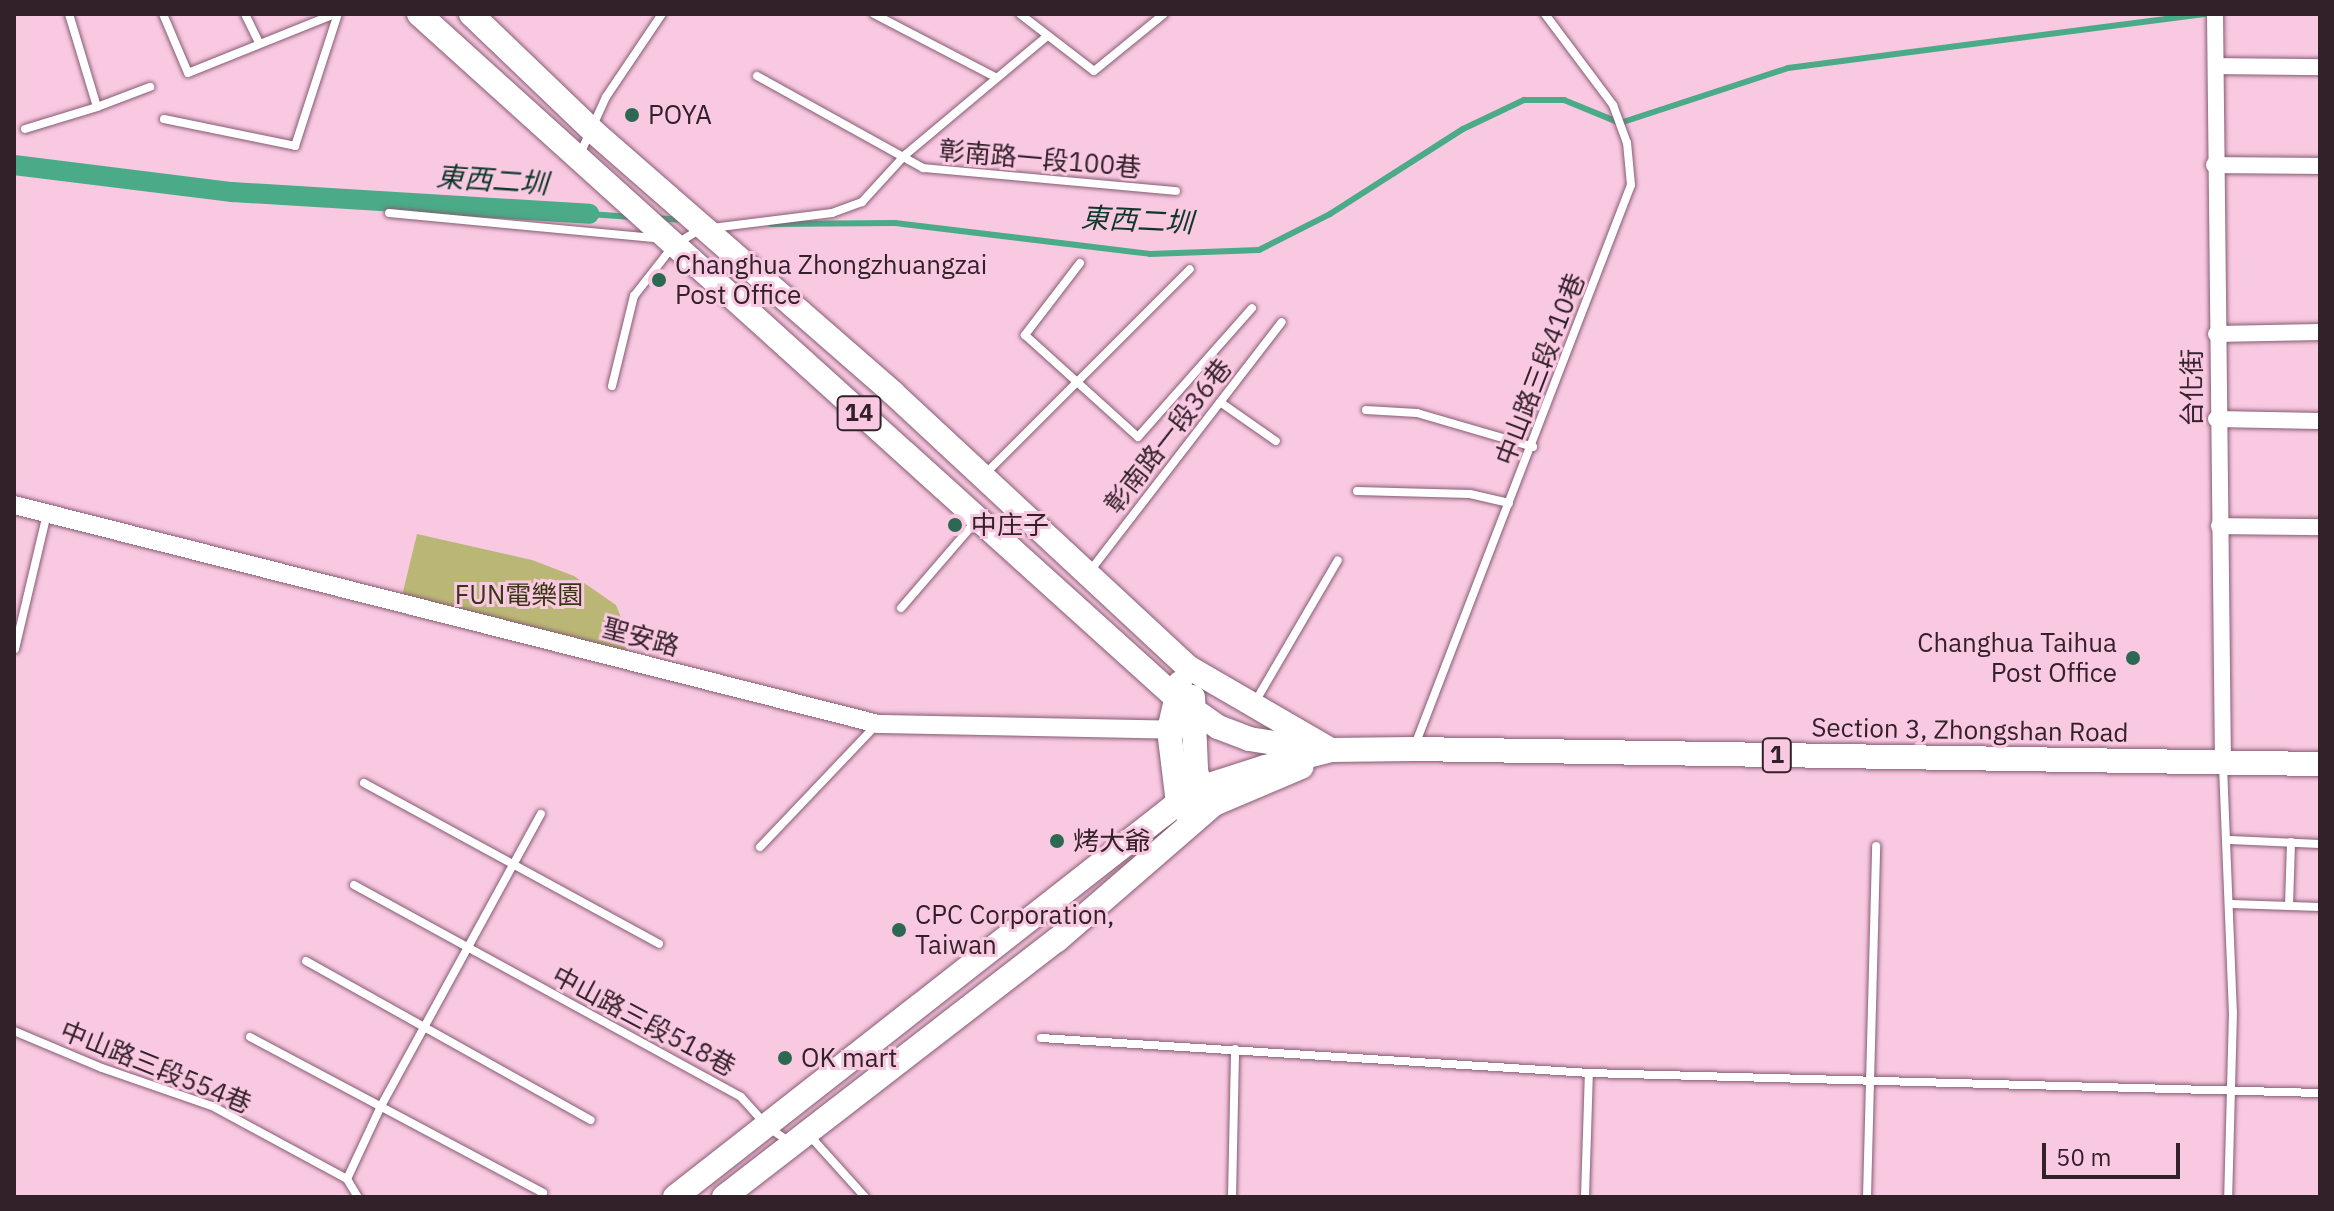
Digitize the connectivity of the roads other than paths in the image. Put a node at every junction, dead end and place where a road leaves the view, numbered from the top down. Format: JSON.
{"nodes":[{"id":1,"x":69,"y":14,"type":"edge"},
{"id":2,"x":163,"y":14,"type":"edge"},
{"id":3,"x":245,"y":14,"type":"edge"},
{"id":4,"x":336,"y":14,"type":"edge"},
{"id":5,"x":419,"y":14,"type":"edge"},
{"id":6,"x":471,"y":14,"type":"edge"},
{"id":7,"x":662,"y":14,"type":"edge"},
{"id":8,"x":874,"y":14,"type":"edge"},
{"id":9,"x":1020,"y":14,"type":"edge"},
{"id":10,"x":1164,"y":14,"type":"edge"},
{"id":11,"x":1545,"y":14,"type":"edge"},
{"id":12,"x":2215,"y":21,"type":"edge"},
{"id":13,"x":1045,"y":38,"type":"junction"},
{"id":14,"x":259,"y":43,"type":"junction"},
{"id":15,"x":2218,"y":66,"type":"junction"},
{"id":16,"x":2320,"y":67,"type":"edge"},
{"id":17,"x":757,"y":76,"type":"dead end"},
{"id":18,"x":995,"y":77,"type":"junction"},
{"id":19,"x":150,"y":87,"type":"dead end"},
{"id":20,"x":97,"y":107,"type":"junction"},
{"id":21,"x":164,"y":119,"type":"dead end"},
{"id":22,"x":25,"y":129,"type":"dead end"},
{"id":23,"x":594,"y":132,"type":"junction"},
{"id":24,"x":905,"y":155,"type":"junction"},
{"id":25,"x":577,"y":159,"type":"junction"},
{"id":26,"x":2214,"y":165,"type":"junction"},
{"id":27,"x":2320,"y":166,"type":"edge"},
{"id":28,"x":1176,"y":191,"type":"dead end"},
{"id":29,"x":389,"y":213,"type":"dead end"},
{"id":30,"x":701,"y":229,"type":"junction"},
{"id":31,"x":673,"y":246,"type":"junction"},
{"id":32,"x":1080,"y":263,"type":"dead end"},
{"id":33,"x":1190,"y":269,"type":"dead end"},
{"id":34,"x":1252,"y":308,"type":"dead end"},
{"id":35,"x":1282,"y":322,"type":"dead end"},
{"id":36,"x":2320,"y":332,"type":"edge"},
{"id":37,"x":2216,"y":334,"type":"junction"},
{"id":38,"x":1077,"y":381,"type":"junction"},
{"id":39,"x":612,"y":386,"type":"dead end"},
{"id":40,"x":1220,"y":402,"type":"junction"},
{"id":41,"x":1366,"y":410,"type":"dead end"},
{"id":42,"x":2216,"y":419,"type":"junction"},
{"id":43,"x":2320,"y":421,"type":"edge"},
{"id":44,"x":1276,"y":441,"type":"dead end"},
{"id":45,"x":1533,"y":447,"type":"junction"},
{"id":46,"x":982,"y":477,"type":"junction"},
{"id":47,"x":1357,"y":491,"type":"dead end"},
{"id":48,"x":1509,"y":503,"type":"junction"},
{"id":49,"x":14,"y":505,"type":"edge"},
{"id":50,"x":47,"y":514,"type":"junction"},
{"id":51,"x":978,"y":519,"type":"junction"},
{"id":52,"x":2219,"y":526,"type":"junction"},
{"id":53,"x":2320,"y":527,"type":"edge"},
{"id":54,"x":1338,"y":560,"type":"dead end"},
{"id":55,"x":1087,"y":575,"type":"junction"},
{"id":56,"x":901,"y":608,"type":"dead end"},
{"id":57,"x":15,"y":649,"type":"edge"},
{"id":58,"x":1188,"y":667,"type":"junction"},
{"id":59,"x":1174,"y":696,"type":"junction"},
{"id":60,"x":1255,"y":703,"type":"junction"},
{"id":61,"x":1185,"y":723,"type":"junction"},
{"id":62,"x":878,"y":724,"type":"junction"},
{"id":63,"x":1413,"y":749,"type":"junction"},
{"id":64,"x":1331,"y":750,"type":"junction"},
{"id":65,"x":2223,"y":761,"type":"junction"},
{"id":66,"x":2320,"y":764,"type":"edge"},
{"id":67,"x":364,"y":783,"type":"dead end"},
{"id":68,"x":1207,"y":796,"type":"junction"},
{"id":69,"x":1178,"y":803,"type":"junction"},
{"id":70,"x":541,"y":814,"type":"dead end"},
{"id":71,"x":1195,"y":822,"type":"junction"},
{"id":72,"x":2230,"y":840,"type":"junction"},
{"id":73,"x":2291,"y":842,"type":"junction"},
{"id":74,"x":2320,"y":844,"type":"edge"},
{"id":75,"x":1876,"y":846,"type":"dead end"},
{"id":76,"x":760,"y":847,"type":"dead end"},
{"id":77,"x":512,"y":864,"type":"junction"},
{"id":78,"x":354,"y":885,"type":"dead end"},
{"id":79,"x":2231,"y":904,"type":"junction"},
{"id":80,"x":2289,"y":906,"type":"junction"},
{"id":81,"x":2320,"y":907,"type":"edge"},
{"id":82,"x":659,"y":944,"type":"dead end"},
{"id":83,"x":466,"y":948,"type":"junction"},
{"id":84,"x":306,"y":961,"type":"dead end"},
{"id":85,"x":424,"y":1027,"type":"junction"},
{"id":86,"x":14,"y":1031,"type":"edge"},
{"id":87,"x":250,"y":1037,"type":"dead end"},
{"id":88,"x":1041,"y":1038,"type":"dead end"},
{"id":89,"x":1235,"y":1049,"type":"junction"},
{"id":90,"x":1589,"y":1073,"type":"junction"},
{"id":91,"x":1870,"y":1082,"type":"junction"},
{"id":92,"x":2228,"y":1091,"type":"junction"},
{"id":93,"x":2320,"y":1093,"type":"edge"},
{"id":94,"x":381,"y":1106,"type":"junction"},
{"id":95,"x":591,"y":1120,"type":"dead end"},
{"id":96,"x":768,"y":1127,"type":"junction"},
{"id":97,"x":800,"y":1138,"type":"junction"},
{"id":98,"x":347,"y":1179,"type":"junction"},
{"id":99,"x":543,"y":1193,"type":"dead end"},
{"id":100,"x":358,"y":1197,"type":"edge"},
{"id":101,"x":675,"y":1197,"type":"edge"},
{"id":102,"x":724,"y":1197,"type":"edge"},
{"id":103,"x":865,"y":1197,"type":"edge"},
{"id":104,"x":1232,"y":1197,"type":"edge"},
{"id":105,"x":1585,"y":1197,"type":"edge"},
{"id":106,"x":1867,"y":1197,"type":"edge"},
{"id":107,"x":2228,"y":1197,"type":"edge"}],
"edges":[{"from":1,"to":20,"type":"lane"},
{"from":2,"to":14,"type":"lane"},
{"from":3,"to":14,"type":"lane"},
{"from":4,"to":14,"type":"lane"},
{"from":4,"to":21,"type":"lane"},
{"from":5,"to":25,"type":"main road","number":"14"},
{"from":6,"to":23,"type":"main road","number":"14"},
{"from":7,"to":23,"type":"lane"},
{"from":8,"to":18,"type":"lane"},
{"from":9,"to":13,"type":"lane"},
{"from":10,"to":13,"type":"lane"},
{"from":11,"to":45,"type":"lane","name":"中山路三段410巷"},
{"from":12,"to":15,"type":"street","name":"台化街"},
{"from":13,"to":18,"type":"lane","name":"彰南路一段100巷"},
{"from":15,"to":16,"type":"street"},
{"from":15,"to":26,"type":"street","name":"台化街"},
{"from":17,"to":24,"type":"lane"},
{"from":18,"to":24,"type":"lane","name":"彰南路一段100巷"},
{"from":19,"to":20,"type":"lane"},
{"from":20,"to":22,"type":"lane"},
{"from":23,"to":25,"type":"lane"},
{"from":23,"to":30,"type":"main road","number":"14"},
{"from":24,"to":28,"type":"lane","name":"彰南路一段100巷"},
{"from":24,"to":30,"type":"lane","name":"彰南路一段100巷"},
{"from":25,"to":31,"type":"main road","number":"14"},
{"from":26,"to":27,"type":"street"},
{"from":26,"to":37,"type":"street","name":"台化街"},
{"from":29,"to":31,"type":"lane"},
{"from":30,"to":31,"type":"lane","name":"彰南路一段100巷"},
{"from":30,"to":46,"type":"main road","number":"14"},
{"from":31,"to":39,"type":"lane"},
{"from":31,"to":51,"type":"main road","number":"14"},
{"from":32,"to":38,"type":"lane"},
{"from":33,"to":38,"type":"lane"},
{"from":34,"to":38,"type":"lane"},
{"from":35,"to":40,"type":"lane","name":"彰南路一段36巷"},
{"from":36,"to":37,"type":"street"},
{"from":37,"to":42,"type":"street","name":"台化街"},
{"from":38,"to":46,"type":"lane"},
{"from":40,"to":44,"type":"lane"},
{"from":40,"to":55,"type":"lane","name":"彰南路一段36巷"},
{"from":41,"to":45,"type":"lane"},
{"from":42,"to":43,"type":"street"},
{"from":42,"to":52,"type":"street","name":"台化街"},
{"from":45,"to":48,"type":"lane","name":"中山路三段410巷"},
{"from":46,"to":55,"type":"main road","number":"14"},
{"from":47,"to":48,"type":"lane"},
{"from":48,"to":63,"type":"lane","name":"中山路三段410巷"},
{"from":49,"to":50,"type":"street","name":"聖安路"},
{"from":50,"to":57,"type":"lane"},
{"from":50,"to":62,"type":"street","name":"聖安路"},
{"from":51,"to":56,"type":"lane"},
{"from":51,"to":59,"type":"main road","number":"14"},
{"from":52,"to":53,"type":"street"},
{"from":52,"to":65,"type":"street","name":"台化街"},
{"from":54,"to":60,"type":"lane"},
{"from":55,"to":58,"type":"main road","number":"14"},
{"from":58,"to":59,"type":"main road"},
{"from":58,"to":60,"type":"main road","number":"14"},
{"from":58,"to":61,"type":"main road"},
{"from":59,"to":61,"type":"main road"},
{"from":60,"to":64,"type":"main road","number":"14"},
{"from":61,"to":62,"type":"street","name":"聖安路"},
{"from":61,"to":64,"type":"main road"},
{"from":61,"to":68,"type":"main road"},
{"from":61,"to":69,"type":"main road"},
{"from":62,"to":76,"type":"lane"},
{"from":63,"to":64,"type":"main road","name":"Section 3, Zhongshan Road","number":"1"},
{"from":63,"to":65,"type":"main road","name":"Section 3, Zhongshan Road","number":"1"},
{"from":64,"to":68,"type":"main road","name":"Section 3, Zhongshan Road","number":"1"},
{"from":65,"to":66,"type":"main road","name":"Section 3, Zhongshan Road","number":"1"},
{"from":65,"to":72,"type":"lane"},
{"from":67,"to":77,"type":"lane"},
{"from":68,"to":69,"type":"main road","name":"Section 3, Zhongshan Road","number":"1"},
{"from":68,"to":71,"type":"main road","name":"Section 3, Zhongshan Road","number":"1"},
{"from":69,"to":71,"type":"main road"},
{"from":69,"to":96,"type":"main road","name":"Section 3, Zhongshan Road","number":"1"},
{"from":70,"to":77,"type":"lane"},
{"from":71,"to":97,"type":"main road","name":"Section 3, Zhongshan Road","number":"1"},
{"from":72,"to":73,"type":"lane"},
{"from":72,"to":79,"type":"lane"},
{"from":73,"to":74,"type":"lane"},
{"from":73,"to":80,"type":"lane"},
{"from":75,"to":91,"type":"lane"},
{"from":77,"to":82,"type":"lane"},
{"from":77,"to":83,"type":"lane"},
{"from":78,"to":83,"type":"lane","name":"中山路三段518巷"},
{"from":79,"to":80,"type":"lane"},
{"from":79,"to":92,"type":"lane"},
{"from":80,"to":81,"type":"lane"},
{"from":83,"to":85,"type":"lane"},
{"from":83,"to":96,"type":"lane","name":"中山路三段518巷"},
{"from":84,"to":85,"type":"lane"},
{"from":85,"to":94,"type":"lane"},
{"from":85,"to":95,"type":"lane"},
{"from":86,"to":98,"type":"lane","name":"中山路三段554巷"},
{"from":87,"to":94,"type":"lane"},
{"from":88,"to":89,"type":"lane"},
{"from":89,"to":90,"type":"lane"},
{"from":89,"to":104,"type":"lane"},
{"from":90,"to":91,"type":"lane"},
{"from":90,"to":105,"type":"lane"},
{"from":91,"to":92,"type":"lane"},
{"from":91,"to":106,"type":"lane"},
{"from":92,"to":93,"type":"lane"},
{"from":92,"to":107,"type":"lane"},
{"from":94,"to":98,"type":"lane"},
{"from":94,"to":99,"type":"lane"},
{"from":96,"to":97,"type":"lane","name":"中山路三段518巷"},
{"from":96,"to":101,"type":"main road","name":"Section 3, Zhongshan Road","number":"1"},
{"from":97,"to":102,"type":"main road","name":"Section 3, Zhongshan Road","number":"1"},
{"from":97,"to":103,"type":"lane","name":"中山路三段518巷"},
{"from":98,"to":100,"type":"lane"}]}
